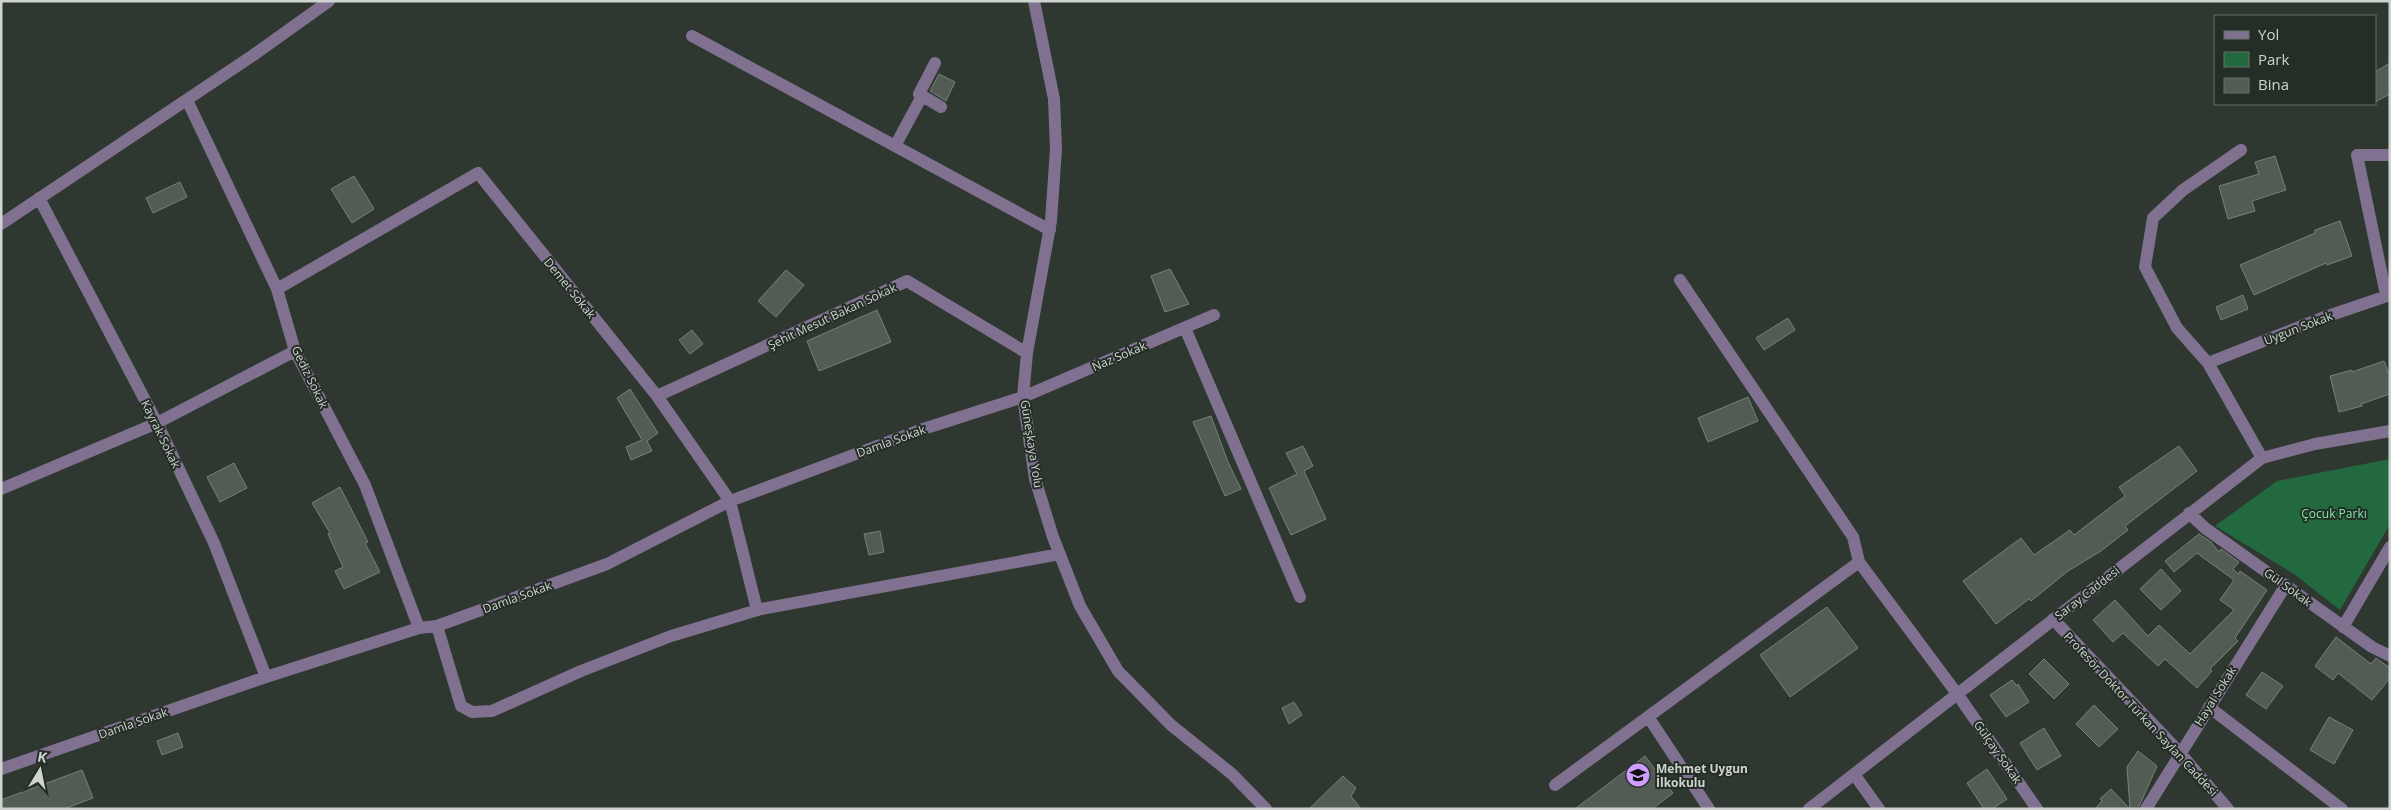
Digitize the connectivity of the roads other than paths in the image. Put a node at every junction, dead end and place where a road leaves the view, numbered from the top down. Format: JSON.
{"nodes":[{"id":1,"x":329,"y":1,"type":"edge"},
{"id":2,"x":1034,"y":1,"type":"edge"},
{"id":3,"x":692,"y":36,"type":"dead end"},
{"id":4,"x":935,"y":64,"type":"dead end"},
{"id":5,"x":922,"y":96,"type":"junction"},
{"id":6,"x":187,"y":100,"type":"junction"},
{"id":7,"x":941,"y":107,"type":"dead end"},
{"id":8,"x":895,"y":146,"type":"junction"},
{"id":9,"x":2241,"y":150,"type":"dead end"},
{"id":10,"x":2390,"y":155,"type":"edge"},
{"id":11,"x":39,"y":198,"type":"junction"},
{"id":12,"x":1,"y":224,"type":"edge"},
{"id":13,"x":1050,"y":230,"type":"junction"},
{"id":14,"x":1680,"y":280,"type":"dead end"},
{"id":15,"x":277,"y":289,"type":"junction"},
{"id":16,"x":2388,"y":295,"type":"edge"},
{"id":17,"x":1214,"y":315,"type":"dead end"},
{"id":18,"x":1185,"y":328,"type":"junction"},
{"id":19,"x":295,"y":351,"type":"junction"},
{"id":20,"x":1027,"y":353,"type":"junction"},
{"id":21,"x":2208,"y":363,"type":"junction"},
{"id":22,"x":657,"y":396,"type":"junction"},
{"id":23,"x":1023,"y":396,"type":"junction"},
{"id":24,"x":157,"y":423,"type":"junction"},
{"id":25,"x":2390,"y":431,"type":"edge"},
{"id":26,"x":2262,"y":458,"type":"junction"},
{"id":27,"x":1,"y":490,"type":"edge"},
{"id":28,"x":730,"y":502,"type":"junction"},
{"id":29,"x":2190,"y":513,"type":"junction"},
{"id":30,"x":2390,"y":547,"type":"edge"},
{"id":31,"x":1060,"y":554,"type":"junction"},
{"id":32,"x":1859,"y":562,"type":"junction"},
{"id":33,"x":2286,"y":585,"type":"junction"},
{"id":34,"x":1300,"y":597,"type":"dead end"},
{"id":35,"x":757,"y":610,"type":"junction"},
{"id":36,"x":2053,"y":619,"type":"junction"},
{"id":37,"x":437,"y":626,"type":"junction"},
{"id":38,"x":2343,"y":627,"type":"junction"},
{"id":39,"x":419,"y":628,"type":"junction"},
{"id":40,"x":2390,"y":656,"type":"edge"},
{"id":41,"x":266,"y":677,"type":"junction"},
{"id":42,"x":1958,"y":695,"type":"junction"},
{"id":43,"x":2209,"y":707,"type":"junction"},
{"id":44,"x":1648,"y":718,"type":"junction"},
{"id":45,"x":2180,"y":753,"type":"junction"},
{"id":46,"x":1,"y":769,"type":"edge"},
{"id":47,"x":1854,"y":774,"type":"junction"},
{"id":48,"x":1555,"y":785,"type":"dead end"},
{"id":49,"x":1266,"y":809,"type":"edge"},
{"id":50,"x":1709,"y":809,"type":"edge"},
{"id":51,"x":1809,"y":809,"type":"edge"},
{"id":52,"x":1879,"y":809,"type":"edge"},
{"id":53,"x":2038,"y":809,"type":"edge"},
{"id":54,"x":2146,"y":809,"type":"edge"},
{"id":55,"x":2228,"y":809,"type":"edge"},
{"id":56,"x":2342,"y":809,"type":"edge"}],
"edges":[{"from":1,"to":6,"type":"street"},
{"from":2,"to":13,"type":"street","name":"Güneşkaya Yolu"},
{"from":3,"to":8,"type":"street"},
{"from":4,"to":5,"type":"street"},
{"from":5,"to":7,"type":"street"},
{"from":5,"to":8,"type":"street"},
{"from":6,"to":11,"type":"street"},
{"from":6,"to":15,"type":"street","name":"Gediz Sokak"},
{"from":8,"to":13,"type":"street"},
{"from":9,"to":21,"type":"street"},
{"from":10,"to":16,"type":"street"},
{"from":11,"to":12,"type":"street"},
{"from":11,"to":24,"type":"street","name":"Kayrak Sokak"},
{"from":13,"to":20,"type":"street","name":"Güneşkaya Yolu"},
{"from":14,"to":32,"type":"street"},
{"from":15,"to":19,"type":"street","name":"Gediz Sokak"},
{"from":15,"to":22,"type":"street","name":"Demet Sokak"},
{"from":16,"to":21,"type":"street","name":"Uygun Sokak"},
{"from":17,"to":18,"type":"street","name":"Naz Sokak"},
{"from":18,"to":23,"type":"street","name":"Naz Sokak"},
{"from":18,"to":34,"type":"street"},
{"from":19,"to":24,"type":"street"},
{"from":19,"to":39,"type":"street","name":"Gediz Sokak"},
{"from":20,"to":22,"type":"street","name":"Şehit Mesut Bakan Sokak"},
{"from":20,"to":23,"type":"street","name":"Güneşkaya Yolu"},
{"from":21,"to":26,"type":"street"},
{"from":22,"to":28,"type":"street","name":"Demet Sokak"},
{"from":23,"to":28,"type":"street","name":"Damla Sokak"},
{"from":23,"to":31,"type":"street","name":"Güneşkaya Yolu"},
{"from":24,"to":27,"type":"street"},
{"from":24,"to":41,"type":"street","name":"Kayrak Sokak"},
{"from":25,"to":26,"type":"street","name":"Saray Caddesi"},
{"from":26,"to":29,"type":"street","name":"Saray Caddesi"},
{"from":28,"to":35,"type":"street","name":"Demet Sokak"},
{"from":28,"to":37,"type":"street","name":"Damla Sokak"},
{"from":29,"to":33,"type":"street","name":"Gül Sokak"},
{"from":29,"to":36,"type":"street","name":"Saray Caddesi"},
{"from":30,"to":38,"type":"street"},
{"from":31,"to":35,"type":"street"},
{"from":31,"to":49,"type":"street","name":"Güneşkaya Yolu"},
{"from":32,"to":42,"type":"street","name":"Gülçay Sokak"},
{"from":32,"to":44,"type":"street"},
{"from":33,"to":38,"type":"street","name":"Gül Sokak"},
{"from":33,"to":43,"type":"street","name":"Hayal Sokak"},
{"from":35,"to":37,"type":"street"},
{"from":36,"to":42,"type":"street","name":"Saray Caddesi"},
{"from":36,"to":45,"type":"street","name":"Profesör Doktor Türkan Saylan Caddesi"},
{"from":37,"to":39,"type":"street","name":"Damla Sokak"},
{"from":38,"to":40,"type":"street","name":"Gül Sokak"},
{"from":39,"to":41,"type":"street","name":"Damla Sokak"},
{"from":41,"to":46,"type":"street","name":"Damla Sokak"},
{"from":42,"to":47,"type":"street","name":"Saray Caddesi"},
{"from":42,"to":53,"type":"street","name":"Gülçay Sokak"},
{"from":43,"to":45,"type":"street","name":"Hayal Sokak"},
{"from":43,"to":56,"type":"street"},
{"from":44,"to":48,"type":"street"},
{"from":44,"to":50,"type":"street"},
{"from":45,"to":54,"type":"street","name":"Hayal Sokak"},
{"from":45,"to":55,"type":"street","name":"Profesör Doktor Türkan Saylan Caddesi"},
{"from":47,"to":51,"type":"street","name":"Saray Caddesi"},
{"from":47,"to":52,"type":"street"}]}
